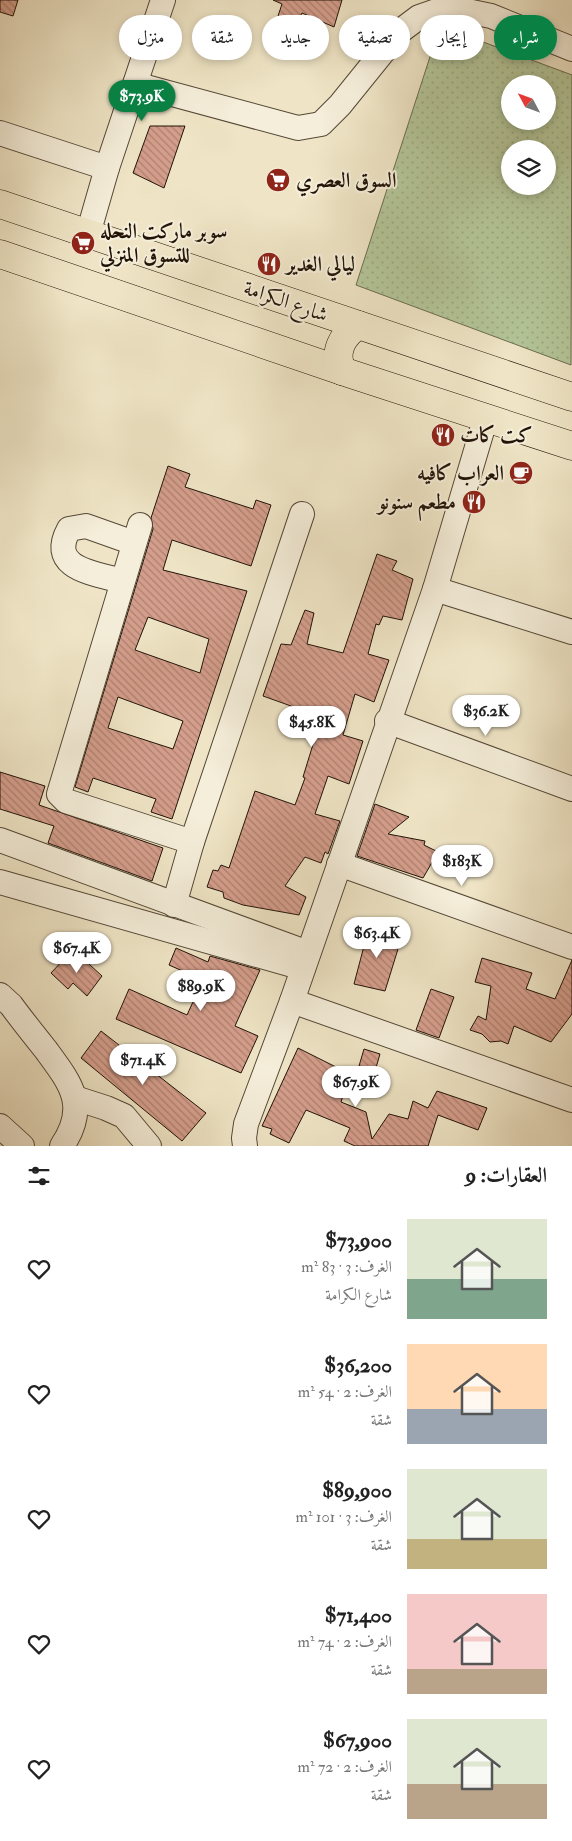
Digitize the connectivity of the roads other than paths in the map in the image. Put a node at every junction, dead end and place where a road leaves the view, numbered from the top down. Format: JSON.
{"nodes":[{"id":1,"x":163,"y":0,"type":"edge"},
{"id":2,"x":572,"y":49,"type":"edge"},
{"id":3,"x":135,"y":84,"type":"junction"},
{"id":4,"x":0,"y":133,"type":"edge"},
{"id":5,"x":107,"y":168,"type":"junction"},
{"id":6,"x":0,"y":204,"type":"edge"},
{"id":7,"x":88,"y":234,"type":"junction"},
{"id":8,"x":0,"y":254,"type":"edge"},
{"id":9,"x":358,"y":325,"type":"junction"},
{"id":10,"x":342,"y":371,"type":"junction"},
{"id":11,"x":572,"y":397,"type":"edge"},
{"id":12,"x":486,"y":417,"type":"junction"},
{"id":13,"x":572,"y":446,"type":"edge"},
{"id":14,"x":302,"y":514,"type":"dead end"},
{"id":15,"x":122,"y":582,"type":"junction"},
{"id":16,"x":435,"y":589,"type":"junction"},
{"id":17,"x":572,"y":632,"type":"edge"},
{"id":18,"x":387,"y":720,"type":"junction"},
{"id":19,"x":572,"y":789,"type":"edge"},
{"id":20,"x":0,"y":840,"type":"edge"},
{"id":21,"x":192,"y":842,"type":"junction"},
{"id":22,"x":339,"y":864,"type":"junction"},
{"id":23,"x":0,"y":882,"type":"edge"},
{"id":24,"x":174,"y":905,"type":"junction"},
{"id":25,"x":572,"y":947,"type":"edge"},
{"id":26,"x":306,"y":961,"type":"junction"},
{"id":27,"x":0,"y":996,"type":"edge"},
{"id":28,"x":292,"y":1002,"type":"junction"},
{"id":29,"x":75,"y":1098,"type":"junction"},
{"id":30,"x":572,"y":1100,"type":"edge"},
{"id":31,"x":0,"y":1126,"type":"edge"},
{"id":32,"x":22,"y":1146,"type":"edge"},
{"id":33,"x":62,"y":1146,"type":"edge"},
{"id":34,"x":149,"y":1146,"type":"edge"},
{"id":35,"x":245,"y":1146,"type":"edge"}],
"edges":[{"from":1,"to":3,"type":"street"},
{"from":2,"to":3,"type":"street"},
{"from":3,"to":5,"type":"street"},
{"from":4,"to":5,"type":"street"},
{"from":5,"to":7,"type":"street"},
{"from":6,"to":7,"type":"main road","name":"شارع الكرامة"},
{"from":7,"to":9,"type":"main road","name":"شارع الكرامة"},
{"from":8,"to":10,"type":"main road"},
{"from":9,"to":10,"type":"main road"},
{"from":9,"to":11,"type":"main road","name":"شارع الكرامة"},
{"from":10,"to":12,"type":"main road"},
{"from":12,"to":13,"type":"main road"},
{"from":12,"to":16,"type":"street"},
{"from":14,"to":21,"type":"street"},
{"from":15,"to":15,"type":"street"},
{"from":15,"to":21,"type":"street"},
{"from":16,"to":17,"type":"street"},
{"from":16,"to":18,"type":"street"},
{"from":18,"to":19,"type":"street"},
{"from":18,"to":22,"type":"street"},
{"from":20,"to":24,"type":"street"},
{"from":21,"to":24,"type":"street"},
{"from":22,"to":25,"type":"street"},
{"from":22,"to":26,"type":"street"},
{"from":23,"to":26,"type":"street"},
{"from":24,"to":26,"type":"street"},
{"from":26,"to":28,"type":"street"},
{"from":27,"to":29,"type":"street"},
{"from":28,"to":30,"type":"street"},
{"from":28,"to":35,"type":"street"},
{"from":29,"to":33,"type":"street"},
{"from":29,"to":34,"type":"street"},
{"from":31,"to":32,"type":"street"}]}
